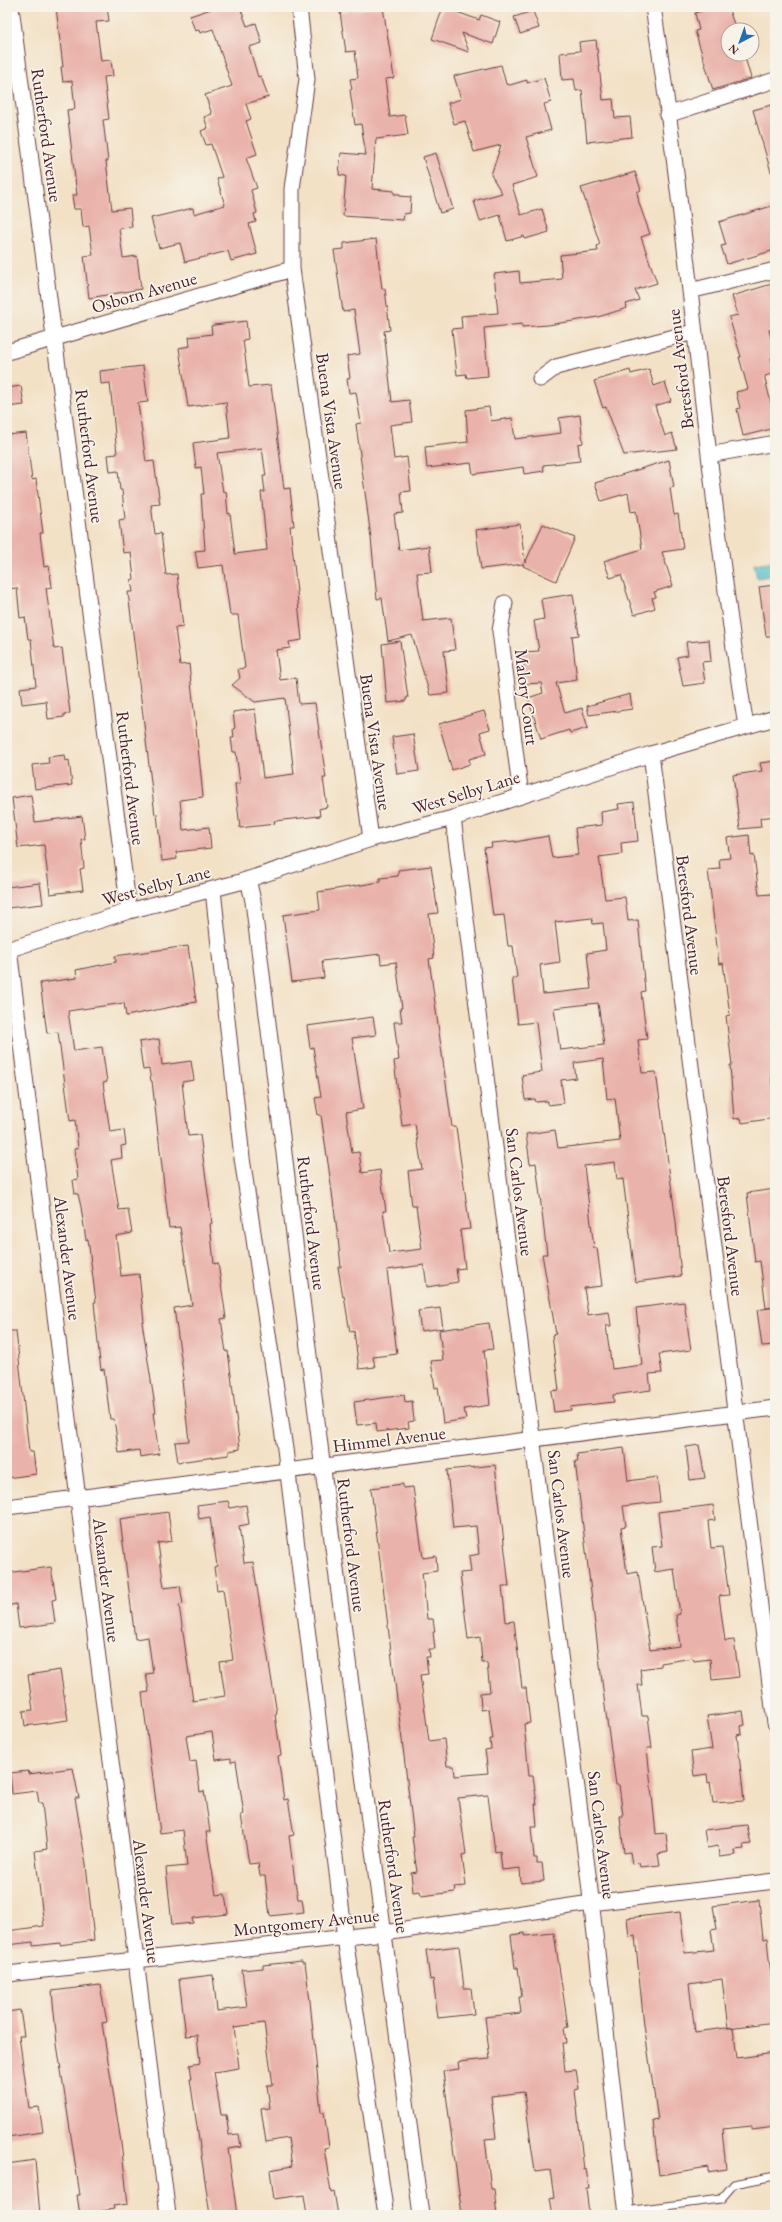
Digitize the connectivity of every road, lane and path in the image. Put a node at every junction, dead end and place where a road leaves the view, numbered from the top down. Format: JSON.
{"nodes":[{"id":1,"x":11,"y":7,"type":"edge"},
{"id":2,"x":299,"y":7,"type":"edge"},
{"id":3,"x":653,"y":7,"type":"edge"},
{"id":4,"x":775,"y":80,"type":"edge"},
{"id":5,"x":667,"y":115,"type":"junction"},
{"id":6,"x":292,"y":269,"type":"junction"},
{"id":7,"x":775,"y":270,"type":"edge"},
{"id":8,"x":690,"y":292,"type":"junction"},
{"id":9,"x":694,"y":332,"type":"junction"},
{"id":10,"x":55,"y":338,"type":"junction"},
{"id":11,"x":7,"y":352,"type":"edge"},
{"id":12,"x":540,"y":379,"type":"dead end"},
{"id":13,"x":775,"y":443,"type":"edge"},
{"id":14,"x":709,"y":455,"type":"junction"},
{"id":15,"x":505,"y":603,"type":"dead end"},
{"id":16,"x":775,"y":718,"type":"edge"},
{"id":17,"x":746,"y":726,"type":"junction"},
{"id":18,"x":650,"y":754,"type":"junction"},
{"id":19,"x":520,"y":796,"type":"junction"},
{"id":20,"x":453,"y":818,"type":"junction"},
{"id":21,"x":370,"y":839,"type":"junction"},
{"id":22,"x":248,"y":879,"type":"junction"},
{"id":23,"x":213,"y":890,"type":"junction"},
{"id":24,"x":129,"y":911,"type":"junction"},
{"id":25,"x":8,"y":949,"type":"edge"},
{"id":26,"x":775,"y":1408,"type":"edge"},
{"id":27,"x":735,"y":1413,"type":"junction"},
{"id":28,"x":533,"y":1440,"type":"junction"},
{"id":29,"x":323,"y":1466,"type":"junction"},
{"id":30,"x":288,"y":1471,"type":"junction"},
{"id":31,"x":78,"y":1498,"type":"junction"},
{"id":32,"x":7,"y":1507,"type":"edge"},
{"id":33,"x":775,"y":1723,"type":"edge"},
{"id":34,"x":775,"y":1881,"type":"edge"},
{"id":35,"x":591,"y":1903,"type":"junction"},
{"id":36,"x":384,"y":1933,"type":"junction"},
{"id":37,"x":345,"y":1938,"type":"junction"},
{"id":38,"x":135,"y":1960,"type":"junction"},
{"id":39,"x":7,"y":1974,"type":"edge"},
{"id":40,"x":775,"y":2176,"type":"edge"},
{"id":41,"x":627,"y":2213,"type":"edge"},
{"id":42,"x":168,"y":2215,"type":"edge"},
{"id":43,"x":386,"y":2215,"type":"edge"},
{"id":44,"x":421,"y":2215,"type":"edge"}],
"edges":[{"from":1,"to":10,"type":"street","name":"Rutherford Avenue"},
{"from":2,"to":6,"type":"street","name":"Buena Vista Avenue"},
{"from":3,"to":5,"type":"street","name":"Beresford Avenue"},
{"from":4,"to":5,"type":"street"},
{"from":5,"to":8,"type":"street","name":"Beresford Avenue"},
{"from":6,"to":10,"type":"street","name":"Osborn Avenue"},
{"from":6,"to":21,"type":"street","name":"Buena Vista Avenue"},
{"from":7,"to":8,"type":"street"},
{"from":8,"to":9,"type":"street","name":"Beresford Avenue"},
{"from":9,"to":12,"type":"street"},
{"from":9,"to":14,"type":"street","name":"Beresford Avenue"},
{"from":10,"to":11,"type":"street","name":"Osborn Avenue"},
{"from":10,"to":24,"type":"street","name":"Rutherford Avenue"},
{"from":13,"to":14,"type":"street"},
{"from":14,"to":17,"type":"street","name":"Beresford Avenue"},
{"from":15,"to":19,"type":"street","name":"Malory Court"},
{"from":16,"to":17,"type":"street","name":"West Selby Lane"},
{"from":17,"to":18,"type":"street","name":"West Selby Lane"},
{"from":18,"to":19,"type":"street","name":"West Selby Lane"},
{"from":18,"to":27,"type":"street","name":"Beresford Avenue"},
{"from":19,"to":20,"type":"street","name":"West Selby Lane"},
{"from":20,"to":21,"type":"street","name":"West Selby Lane"},
{"from":20,"to":28,"type":"street","name":"San Carlos Avenue"},
{"from":21,"to":22,"type":"street","name":"West Selby Lane"},
{"from":22,"to":23,"type":"street","name":"West Selby Lane"},
{"from":22,"to":29,"type":"street","name":"Rutherford Avenue"},
{"from":23,"to":24,"type":"street","name":"West Selby Lane"},
{"from":23,"to":30,"type":"street"},
{"from":24,"to":25,"type":"street","name":"West Selby Lane"},
{"from":25,"to":31,"type":"street","name":"Alexander Avenue"},
{"from":26,"to":27,"type":"street","name":"Himmel Avenue"},
{"from":27,"to":28,"type":"street","name":"Himmel Avenue"},
{"from":27,"to":33,"type":"street","name":"Beresford Avenue"},
{"from":28,"to":29,"type":"street","name":"Himmel Avenue"},
{"from":28,"to":35,"type":"street","name":"San Carlos Avenue"},
{"from":29,"to":30,"type":"street","name":"Himmel Avenue"},
{"from":29,"to":36,"type":"street","name":"Rutherford Avenue"},
{"from":30,"to":31,"type":"street","name":"Himmel Avenue"},
{"from":30,"to":37,"type":"street"},
{"from":31,"to":32,"type":"street","name":"Himmel Avenue"},
{"from":31,"to":38,"type":"street","name":"Alexander Avenue"},
{"from":34,"to":35,"type":"street","name":"Montgomery Avenue"},
{"from":35,"to":36,"type":"street","name":"Montgomery Avenue"},
{"from":35,"to":41,"type":"street","name":"San Carlos Avenue"},
{"from":36,"to":37,"type":"street","name":"Montgomery Avenue"},
{"from":36,"to":44,"type":"street","name":"Rutherford Avenue"},
{"from":37,"to":38,"type":"street","name":"Montgomery Avenue"},
{"from":37,"to":43,"type":"street"},
{"from":38,"to":39,"type":"street","name":"Montgomery Avenue"},
{"from":38,"to":42,"type":"street","name":"Alexander Avenue"},
{"from":40,"to":41,"type":"lane"}]}
